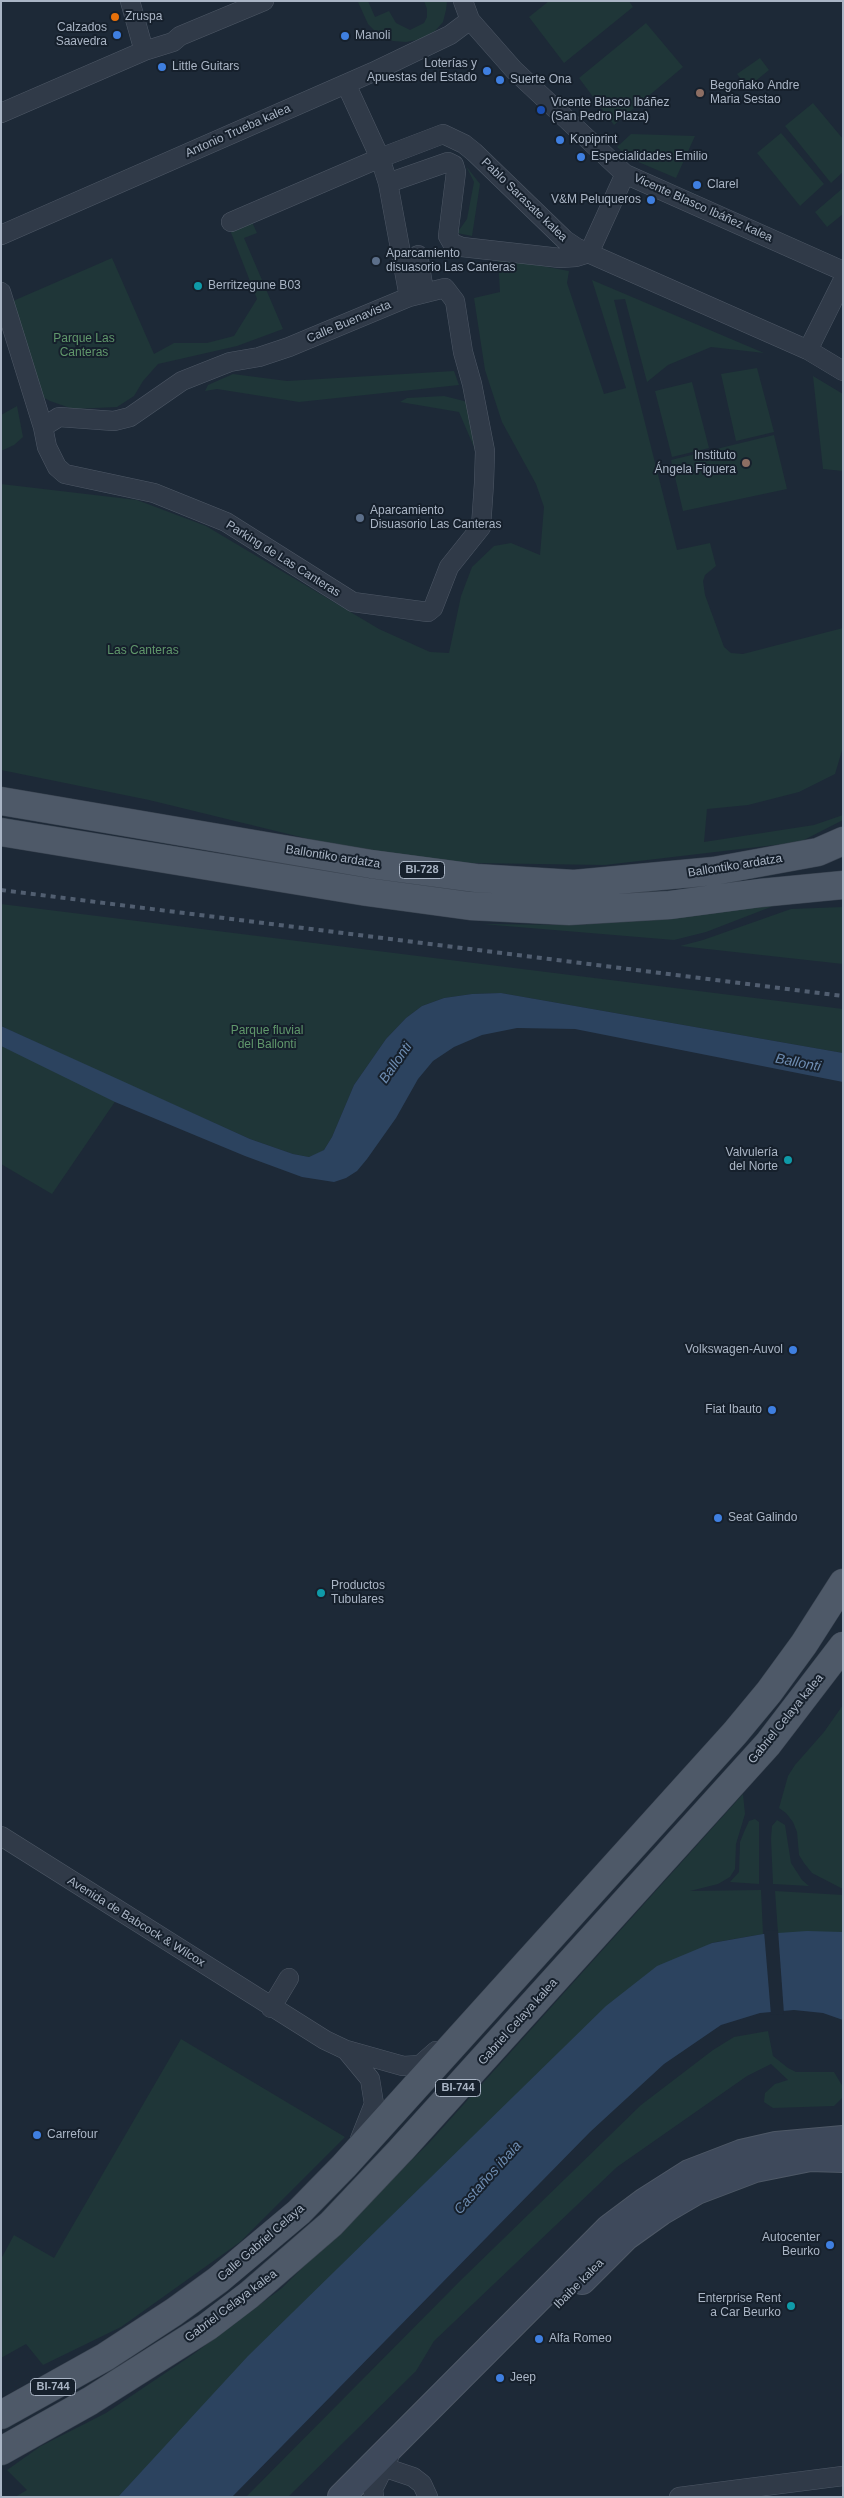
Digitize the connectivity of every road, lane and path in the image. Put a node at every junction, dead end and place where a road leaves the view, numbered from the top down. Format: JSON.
{"nodes":[{"id":1,"x":130,"y":1,"type":"edge"},
{"id":2,"x":264,"y":1,"type":"edge"},
{"id":3,"x":464,"y":1,"type":"edge"},
{"id":4,"x":470,"y":20,"type":"junction"},
{"id":5,"x":144,"y":51,"type":"junction"},
{"id":6,"x":346,"y":84,"type":"junction"},
{"id":7,"x":1,"y":113,"type":"edge"},
{"id":8,"x":380,"y":156,"type":"junction"},
{"id":9,"x":625,"y":174,"type":"junction"},
{"id":10,"x":388,"y":183,"type":"junction"},
{"id":11,"x":231,"y":222,"type":"dead end"},
{"id":12,"x":1,"y":234,"type":"edge"},
{"id":13,"x":589,"y":253,"type":"junction"},
{"id":14,"x":418,"y":255,"type":"dead end"},
{"id":15,"x":843,"y":271,"type":"edge"},
{"id":16,"x":843,"y":280,"type":"edge"},
{"id":17,"x":1,"y":292,"type":"edge"},
{"id":18,"x":416,"y":294,"type":"junction"},
{"id":19,"x":808,"y":350,"type":"junction"},
{"id":20,"x":843,"y":371,"type":"edge"},
{"id":21,"x":43,"y":427,"type":"junction"},
{"id":22,"x":1,"y":786,"type":"edge"},
{"id":23,"x":1,"y":801,"type":"edge"},
{"id":24,"x":110,"y":819,"type":"junction"},
{"id":25,"x":1,"y":832,"type":"edge"},
{"id":26,"x":843,"y":841,"type":"edge"},
{"id":27,"x":1,"y":848,"type":"edge"},
{"id":28,"x":88,"y":848,"type":"junction"},
{"id":29,"x":843,"y":885,"type":"edge"},
{"id":30,"x":843,"y":1583,"type":"edge"},
{"id":31,"x":843,"y":1646,"type":"edge"},
{"id":32,"x":1,"y":1836,"type":"edge"},
{"id":33,"x":289,"y":1978,"type":"dead end"},
{"id":34,"x":271,"y":2008,"type":"junction"},
{"id":35,"x":477,"y":2018,"type":"junction"},
{"id":36,"x":346,"y":2050,"type":"junction"},
{"id":37,"x":843,"y":2139,"type":"edge"},
{"id":38,"x":843,"y":2158,"type":"edge"},
{"id":39,"x":344,"y":2166,"type":"junction"},
{"id":40,"x":1,"y":2416,"type":"edge"},
{"id":41,"x":1,"y":2451,"type":"edge"},
{"id":42,"x":843,"y":2476,"type":"edge"},
{"id":43,"x":377,"y":2480,"type":"edge"},
{"id":44,"x":342,"y":2497,"type":"edge"},
{"id":45,"x":428,"y":2497,"type":"edge"},
{"id":46,"x":679,"y":2497,"type":"edge"}],
"edges":[{"from":1,"to":5,"type":"street"},
{"from":2,"to":5,"type":"street"},
{"from":3,"to":4,"type":"street"},
{"from":4,"to":6,"type":"street","name":"Antonio Trueba kalea"},
{"from":4,"to":9,"type":"street","name":"Vicente Blasco Ibáñez kalea"},
{"from":5,"to":7,"type":"street"},
{"from":6,"to":8,"type":"street"},
{"from":6,"to":12,"type":"street","name":"Antonio Trueba kalea"},
{"from":8,"to":10,"type":"street"},
{"from":8,"to":11,"type":"street","name":"Pablo Sarasate kalea"},
{"from":8,"to":13,"type":"street","name":"Pablo Sarasate kalea"},
{"from":9,"to":13,"type":"street"},
{"from":9,"to":15,"type":"street","name":"Vicente Blasco Ibáñez kalea"},
{"from":10,"to":13,"type":"street"},
{"from":10,"to":18,"type":"street"},
{"from":13,"to":19,"type":"street","name":"Pablo Sarasate kalea"},
{"from":14,"to":18,"type":"street"},
{"from":16,"to":19,"type":"street"},
{"from":17,"to":21,"type":"street"},
{"from":18,"to":21,"type":"street","name":"Calle Buenavista"},
{"from":18,"to":21,"type":"street","name":"Parking de Las Canteras"},
{"from":19,"to":20,"type":"street","name":"Pablo Sarasate kalea"},
{"from":22,"to":24,"type":"main road"},
{"from":23,"to":24,"type":"main road","name":"Ballontiko ardatza","number":"BI-728"},
{"from":24,"to":26,"type":"main road","name":"Ballontiko ardatza","number":"BI-728"},
{"from":25,"to":28,"type":"main road","number":"BI-728"},
{"from":27,"to":28,"type":"main road"},
{"from":28,"to":29,"type":"main road","number":"BI-728"},
{"from":30,"to":35,"type":"main road","number":"BI-744"},
{"from":31,"to":41,"type":"main road","name":"Gabriel Celaya kalea","number":"BI-744"},
{"from":32,"to":34,"type":"street","name":"Avenida de Babcock & Wilcox"},
{"from":33,"to":34,"type":"street"},
{"from":34,"to":36,"type":"street","name":"Avenida de Babcock & Wilcox"},
{"from":35,"to":36,"type":"street"},
{"from":35,"to":39,"type":"main road","name":"Calle Gabriel Celaya","number":"BI-744"},
{"from":36,"to":39,"type":"street"},
{"from":37,"to":43,"type":"main road","name":"Ibaibe kalea"},
{"from":38,"to":43,"type":"main road","name":"Ibaibe kalea"},
{"from":39,"to":40,"type":"main road","name":"Calle Gabriel Celaya","number":"BI-744"},
{"from":42,"to":46,"type":"street"},
{"from":43,"to":44,"type":"main road"},
{"from":43,"to":45,"type":"street"}]}
